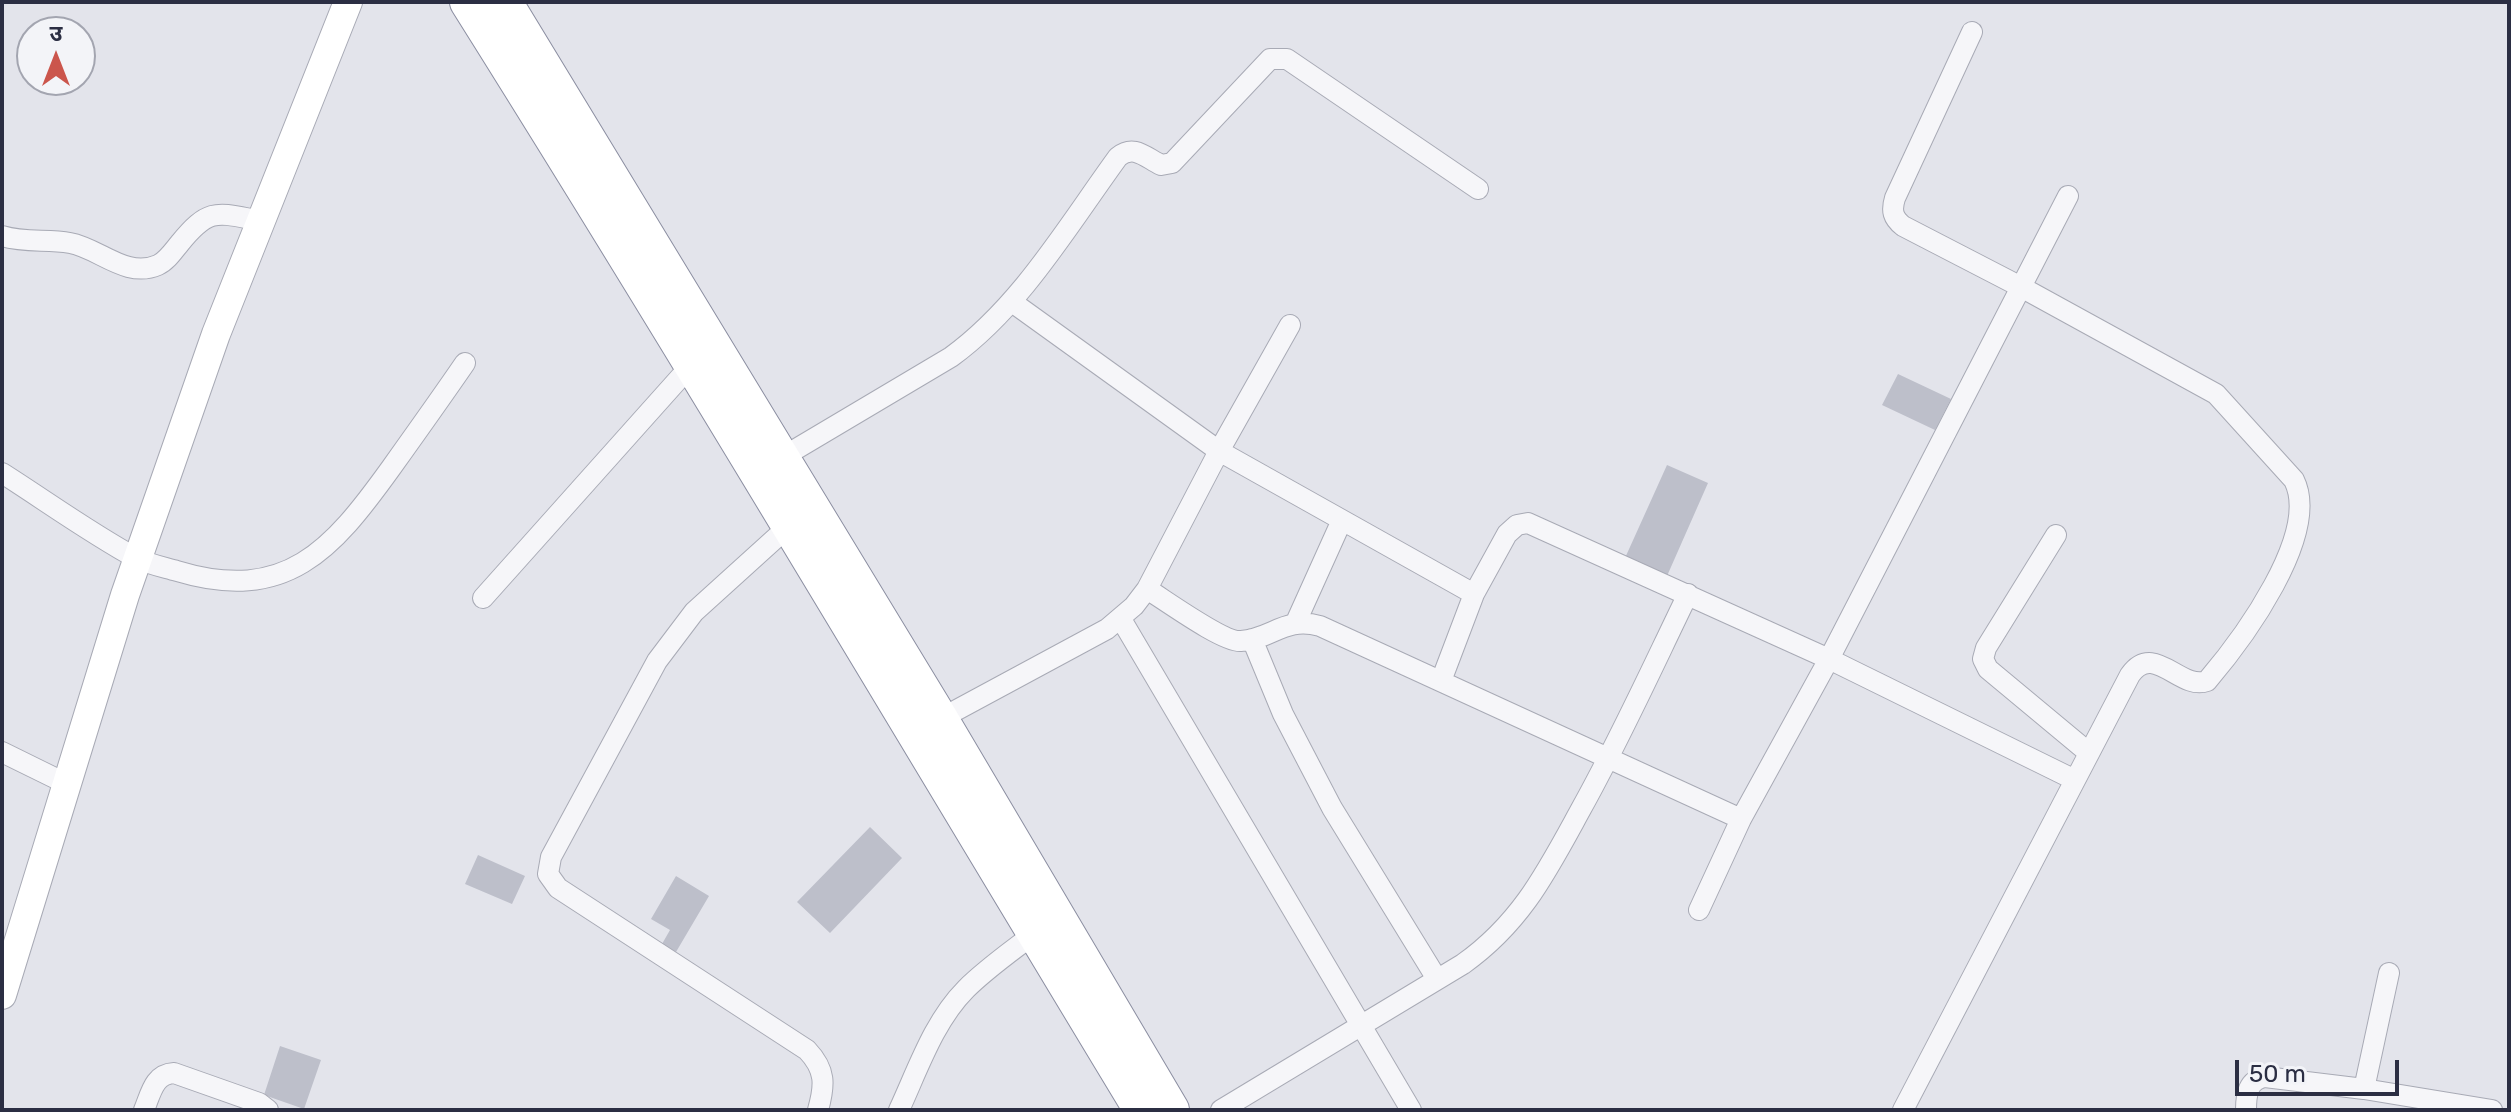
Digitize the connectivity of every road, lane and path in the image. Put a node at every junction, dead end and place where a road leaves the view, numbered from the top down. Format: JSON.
{"nodes":[{"id":1,"x":348,"y":2,"type":"edge"},
{"id":2,"x":468,"y":2,"type":"edge"},
{"id":3,"x":504,"y":2,"type":"edge"},
{"id":4,"x":1972,"y":32,"type":"dead end"},
{"id":5,"x":1478,"y":189,"type":"dead end"},
{"id":6,"x":2068,"y":196,"type":"dead end"},
{"id":7,"x":261,"y":221,"type":"junction"},
{"id":8,"x":2,"y":236,"type":"edge"},
{"id":9,"x":2021,"y":287,"type":"junction"},
{"id":10,"x":1012,"y":302,"type":"junction"},
{"id":11,"x":1290,"y":325,"type":"dead end"},
{"id":12,"x":465,"y":363,"type":"dead end"},
{"id":13,"x":693,"y":363,"type":"junction"},
{"id":14,"x":1219,"y":451,"type":"junction"},
{"id":15,"x":781,"y":458,"type":"junction"},
{"id":16,"x":2,"y":473,"type":"edge"},
{"id":17,"x":1342,"y":520,"type":"junction"},
{"id":18,"x":789,"y":526,"type":"junction"},
{"id":19,"x":2056,"y":535,"type":"dead end"},
{"id":20,"x":138,"y":559,"type":"junction"},
{"id":21,"x":1147,"y":589,"type":"junction"},
{"id":22,"x":1474,"y":594,"type":"junction"},
{"id":23,"x":1688,"y":594,"type":"junction"},
{"id":24,"x":483,"y":598,"type":"dead end"},
{"id":25,"x":1121,"y":619,"type":"junction"},
{"id":26,"x":1296,"y":622,"type":"junction"},
{"id":27,"x":1252,"y":639,"type":"junction"},
{"id":28,"x":1829,"y":659,"type":"junction"},
{"id":29,"x":1441,"y":681,"type":"junction"},
{"id":30,"x":940,"y":719,"type":"junction"},
{"id":31,"x":2,"y":752,"type":"edge"},
{"id":32,"x":2089,"y":753,"type":"junction"},
{"id":33,"x":1609,"y":759,"type":"junction"},
{"id":34,"x":2075,"y":780,"type":"junction"},
{"id":35,"x":67,"y":784,"type":"junction"},
{"id":36,"x":1741,"y":819,"type":"junction"},
{"id":37,"x":1699,"y":910,"type":"dead end"},
{"id":38,"x":1035,"y":933,"type":"junction"},
{"id":39,"x":2389,"y":973,"type":"dead end"},
{"id":40,"x":1437,"y":979,"type":"junction"},
{"id":41,"x":2,"y":995,"type":"edge"},
{"id":42,"x":1360,"y":1024,"type":"junction"},
{"id":43,"x":2364,"y":1089,"type":"junction"},
{"id":44,"x":821,"y":1109,"type":"edge"},
{"id":45,"x":144,"y":1110,"type":"edge"},
{"id":46,"x":268,"y":1110,"type":"edge"},
{"id":47,"x":899,"y":1110,"type":"edge"},
{"id":48,"x":1142,"y":1110,"type":"edge"},
{"id":49,"x":1171,"y":1110,"type":"edge"},
{"id":50,"x":1221,"y":1110,"type":"edge"},
{"id":51,"x":1411,"y":1110,"type":"edge"},
{"id":52,"x":1903,"y":1110,"type":"edge"},
{"id":53,"x":2246,"y":1110,"type":"edge"},
{"id":54,"x":2492,"y":1110,"type":"edge"}],
"edges":[{"from":1,"to":7,"type":"street"},
{"from":2,"to":13,"type":"highway"},
{"from":3,"to":15,"type":"highway"},
{"from":4,"to":9,"type":"street"},
{"from":5,"to":10,"type":"street"},
{"from":6,"to":9,"type":"street"},
{"from":7,"to":8,"type":"street"},
{"from":7,"to":20,"type":"street"},
{"from":9,"to":28,"type":"street"},
{"from":9,"to":32,"type":"street"},
{"from":10,"to":14,"type":"street"},
{"from":10,"to":15,"type":"street"},
{"from":11,"to":14,"type":"street"},
{"from":12,"to":20,"type":"street"},
{"from":13,"to":18,"type":"highway"},
{"from":13,"to":24,"type":"street"},
{"from":14,"to":17,"type":"street"},
{"from":14,"to":21,"type":"street"},
{"from":15,"to":30,"type":"highway"},
{"from":16,"to":20,"type":"street"},
{"from":17,"to":22,"type":"street"},
{"from":17,"to":26,"type":"street"},
{"from":18,"to":38,"type":"highway"},
{"from":18,"to":44,"type":"street"},
{"from":19,"to":32,"type":"street"},
{"from":20,"to":35,"type":"street"},
{"from":21,"to":25,"type":"street"},
{"from":21,"to":27,"type":"street"},
{"from":22,"to":23,"type":"street"},
{"from":22,"to":29,"type":"street"},
{"from":23,"to":28,"type":"street"},
{"from":23,"to":33,"type":"street"},
{"from":25,"to":30,"type":"street"},
{"from":25,"to":42,"type":"street"},
{"from":26,"to":27,"type":"street"},
{"from":26,"to":29,"type":"street"},
{"from":27,"to":40,"type":"street"},
{"from":28,"to":34,"type":"street"},
{"from":28,"to":36,"type":"street"},
{"from":29,"to":33,"type":"street"},
{"from":30,"to":49,"type":"highway"},
{"from":31,"to":35,"type":"street"},
{"from":32,"to":34,"type":"street"},
{"from":33,"to":36,"type":"street"},
{"from":33,"to":40,"type":"street"},
{"from":34,"to":52,"type":"street"},
{"from":35,"to":41,"type":"street"},
{"from":36,"to":37,"type":"street"},
{"from":38,"to":47,"type":"street"},
{"from":38,"to":48,"type":"highway"},
{"from":39,"to":43,"type":"street"},
{"from":40,"to":42,"type":"street"},
{"from":42,"to":50,"type":"street"},
{"from":42,"to":51,"type":"street"},
{"from":43,"to":53,"type":"street"},
{"from":43,"to":54,"type":"street"},
{"from":45,"to":46,"type":"street"}]}
